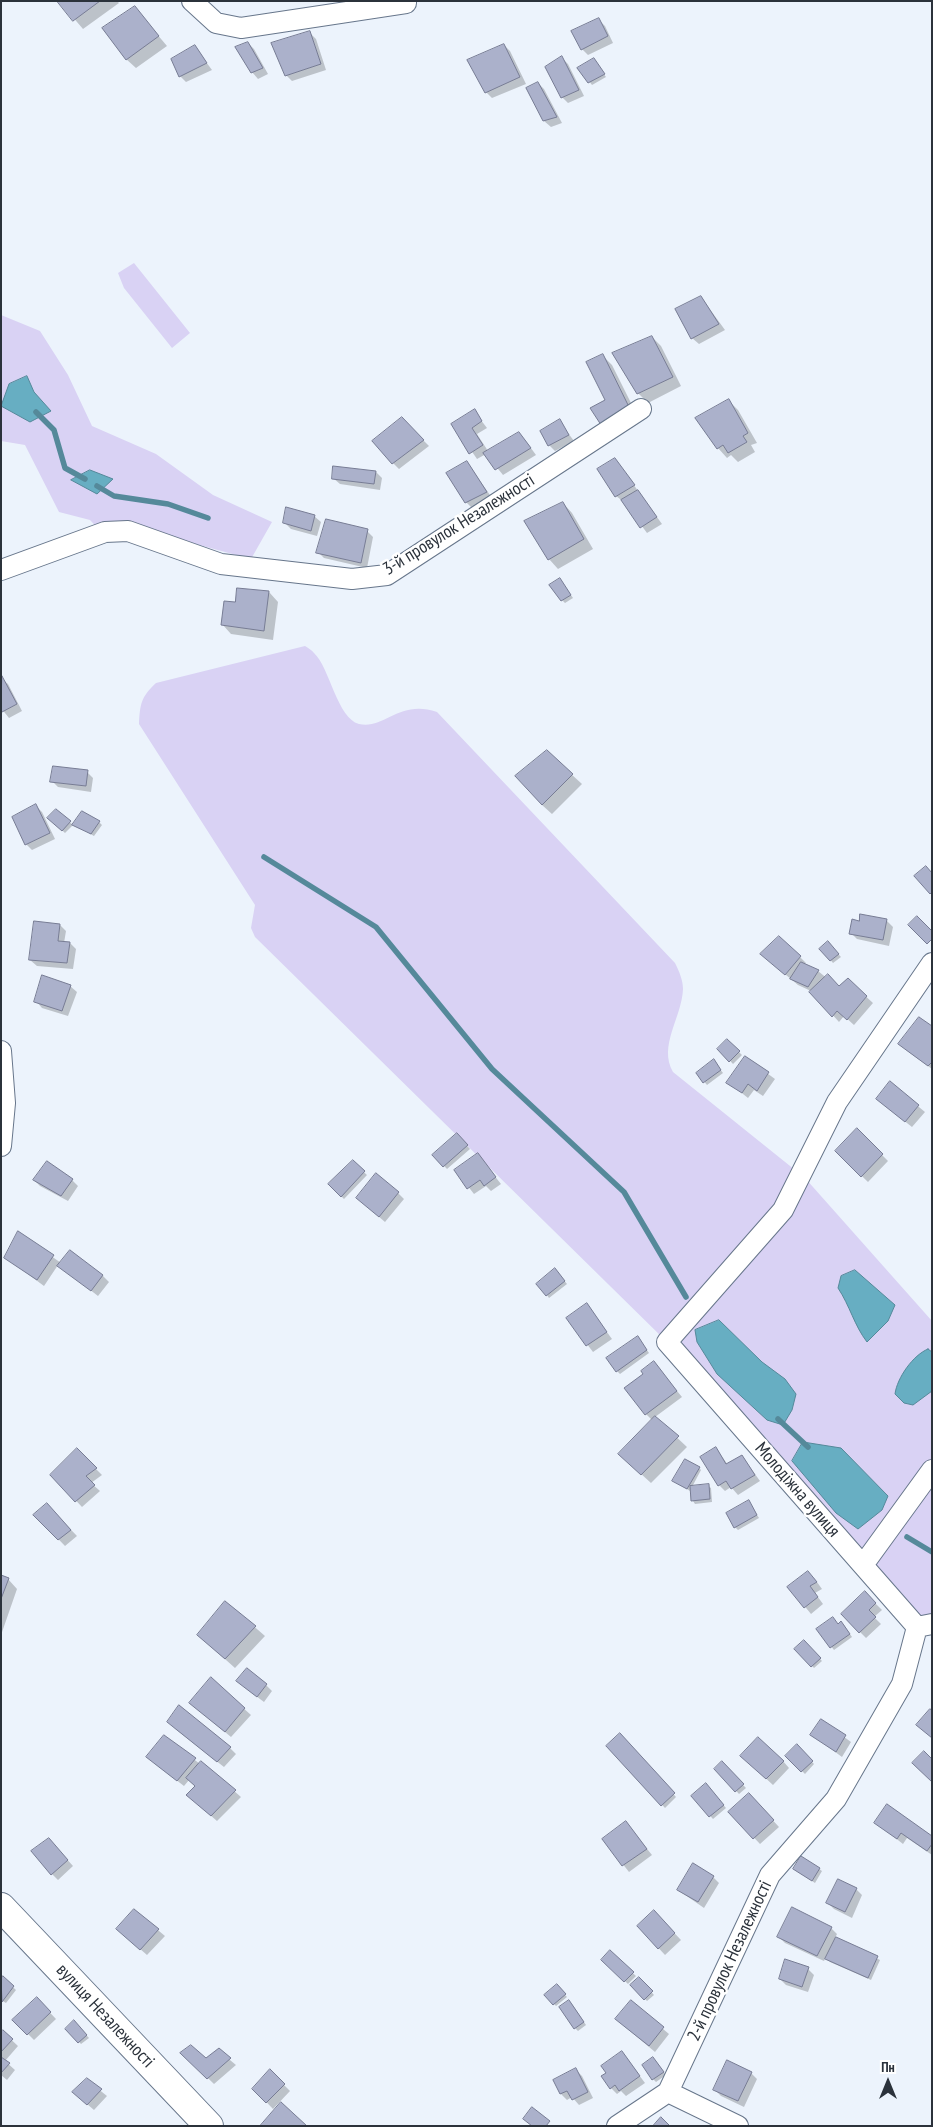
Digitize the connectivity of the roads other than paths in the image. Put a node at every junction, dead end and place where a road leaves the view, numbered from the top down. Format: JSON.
{"nodes":[{"id":1,"x":192,"y":1,"type":"edge"},
{"id":2,"x":406,"y":2,"type":"edge"},
{"id":3,"x":641,"y":409,"type":"dead end"},
{"id":4,"x":1,"y":570,"type":"edge"},
{"id":5,"x":932,"y":963,"type":"edge"},
{"id":6,"x":1,"y":1051,"type":"edge"},
{"id":7,"x":1,"y":1146,"type":"edge"},
{"id":8,"x":932,"y":1470,"type":"edge"},
{"id":9,"x":863,"y":1565,"type":"junction"},
{"id":10,"x":924,"y":1626,"type":"edge"},
{"id":11,"x":1,"y":1907,"type":"edge"},
{"id":12,"x":668,"y":2092,"type":"junction"},
{"id":13,"x":209,"y":2126,"type":"edge"},
{"id":14,"x":617,"y":2126,"type":"edge"},
{"id":15,"x":738,"y":2126,"type":"edge"}],
"edges":[{"from":1,"to":2,"type":"street"},
{"from":3,"to":4,"type":"street","name":"3-й провулок Незалежності"},
{"from":5,"to":9,"type":"street","name":"Молодіжна вулиця"},
{"from":6,"to":7,"type":"street"},
{"from":8,"to":9,"type":"street"},
{"from":9,"to":10,"type":"street","name":"Молодіжна вулиця"},
{"from":10,"to":12,"type":"street","name":"2-й провулок Незалежності"},
{"from":11,"to":13,"type":"street","name":"вулиця Незалежності"},
{"from":12,"to":14,"type":"street"},
{"from":12,"to":15,"type":"street"}]}
